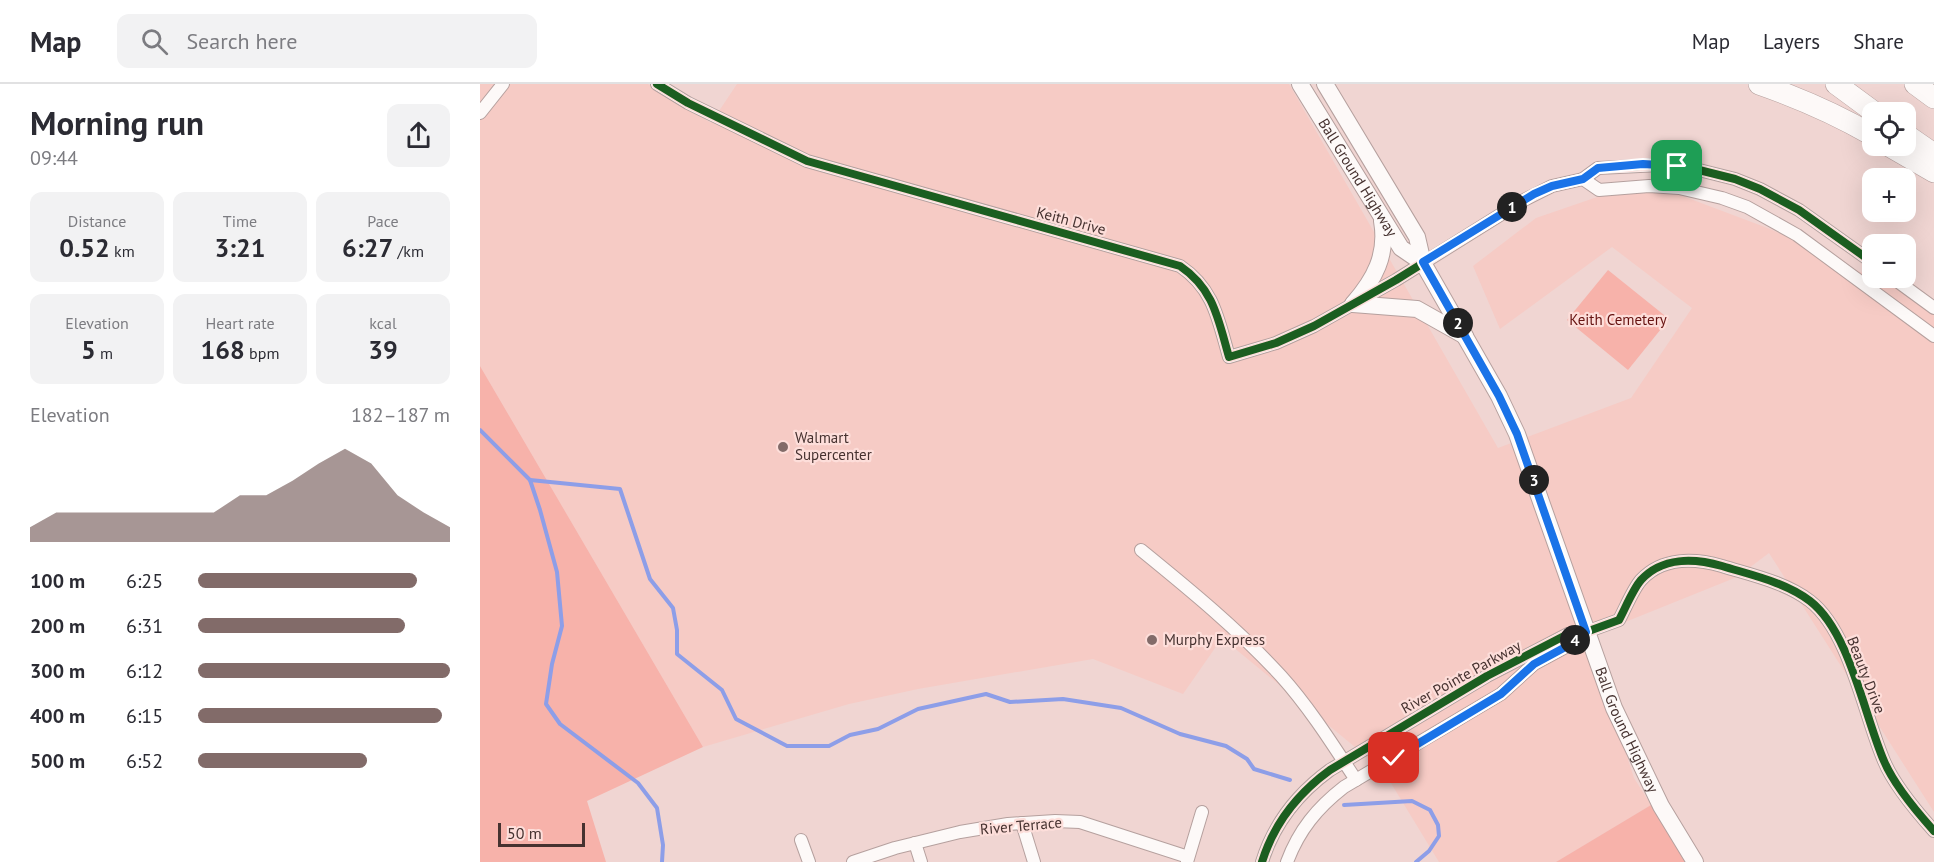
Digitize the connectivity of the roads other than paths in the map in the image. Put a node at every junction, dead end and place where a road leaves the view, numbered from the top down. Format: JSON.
{"nodes":[{"id":1,"x":503,"y":84,"type":"edge"},
{"id":2,"x":657,"y":84,"type":"edge"},
{"id":3,"x":1300,"y":84,"type":"edge"},
{"id":4,"x":1325,"y":84,"type":"edge"},
{"id":5,"x":1759,"y":84,"type":"edge"},
{"id":6,"x":1836,"y":84,"type":"edge"},
{"id":7,"x":1915,"y":84,"type":"edge"},
{"id":8,"x":1934,"y":98,"type":"edge"},
{"id":9,"x":1862,"y":103,"type":"edge"},
{"id":10,"x":480,"y":113,"type":"edge"},
{"id":11,"x":1862,"y":130,"type":"edge"},
{"id":12,"x":1916,"y":141,"type":"edge"},
{"id":13,"x":1934,"y":153,"type":"edge"},
{"id":14,"x":1906,"y":156,"type":"edge"},
{"id":15,"x":1934,"y":172,"type":"edge"},
{"id":16,"x":1583,"y":179,"type":"junction"},
{"id":17,"x":1381,"y":215,"type":"junction"},
{"id":18,"x":1862,"y":255,"type":"edge"},
{"id":19,"x":1423,"y":262,"type":"junction"},
{"id":20,"x":1907,"y":288,"type":"edge"},
{"id":21,"x":1353,"y":304,"type":"junction"},
{"id":22,"x":1934,"y":308,"type":"edge"},
{"id":23,"x":1465,"y":336,"type":"junction"},
{"id":24,"x":1934,"y":336,"type":"edge"},
{"id":25,"x":1142,"y":550,"type":"dead end"},
{"id":26,"x":1586,"y":632,"type":"junction"},
{"id":27,"x":1344,"y":761,"type":"junction"},
{"id":28,"x":1356,"y":780,"type":"junction"},
{"id":29,"x":1202,"y":812,"type":"dead end"},
{"id":30,"x":1022,"y":823,"type":"junction"},
{"id":31,"x":1934,"y":831,"type":"edge"},
{"id":32,"x":801,"y":840,"type":"dead end"},
{"id":33,"x":915,"y":843,"type":"junction"},
{"id":34,"x":1187,"y":859,"type":"edge"},
{"id":35,"x":809,"y":862,"type":"edge"},
{"id":36,"x":853,"y":862,"type":"edge"},
{"id":37,"x":921,"y":862,"type":"edge"},
{"id":38,"x":1034,"y":862,"type":"edge"},
{"id":39,"x":1262,"y":862,"type":"edge"},
{"id":40,"x":1287,"y":862,"type":"edge"},
{"id":41,"x":1695,"y":862,"type":"edge"}],
"edges":[{"from":1,"to":10,"type":"street"},
{"from":2,"to":21,"type":"street","name":"Keith Drive"},
{"from":3,"to":17,"type":"main road","name":"Ball Ground Highway"},
{"from":4,"to":19,"type":"main road","name":"Ball Ground Highway"},
{"from":5,"to":11,"type":"highway"},
{"from":6,"to":9,"type":"highway"},
{"from":7,"to":8,"type":"highway"},
{"from":12,"to":13,"type":"highway"},
{"from":14,"to":15,"type":"highway"},
{"from":16,"to":18,"type":"street","name":"Keith Drive"},
{"from":16,"to":19,"type":"street","name":"Keith Drive"},
{"from":16,"to":24,"type":"street"},
{"from":17,"to":19,"type":"main road","name":"Ball Ground Highway"},
{"from":17,"to":21,"type":"main road"},
{"from":19,"to":21,"type":"street","name":"Keith Drive"},
{"from":19,"to":23,"type":"main road","name":"Ball Ground Highway"},
{"from":20,"to":22,"type":"street"},
{"from":21,"to":23,"type":"main road"},
{"from":23,"to":26,"type":"main road","name":"Ball Ground Highway"},
{"from":25,"to":27,"type":"street"},
{"from":26,"to":27,"type":"street","name":"River Pointe Parkway"},
{"from":26,"to":28,"type":"street","name":"River Pointe Parkway"},
{"from":26,"to":31,"type":"street","name":"Beauty Drive"},
{"from":26,"to":41,"type":"main road","name":"Ball Ground Highway"},
{"from":27,"to":28,"type":"street"},
{"from":27,"to":39,"type":"street","name":"River Pointe Parkway"},
{"from":28,"to":40,"type":"street","name":"River Pointe Parkway"},
{"from":29,"to":34,"type":"street"},
{"from":30,"to":33,"type":"street","name":"River Terrace"},
{"from":30,"to":34,"type":"street","name":"River Terrace"},
{"from":30,"to":38,"type":"street"},
{"from":32,"to":35,"type":"street"},
{"from":33,"to":36,"type":"street","name":"River Terrace"},
{"from":33,"to":37,"type":"street"}]}
